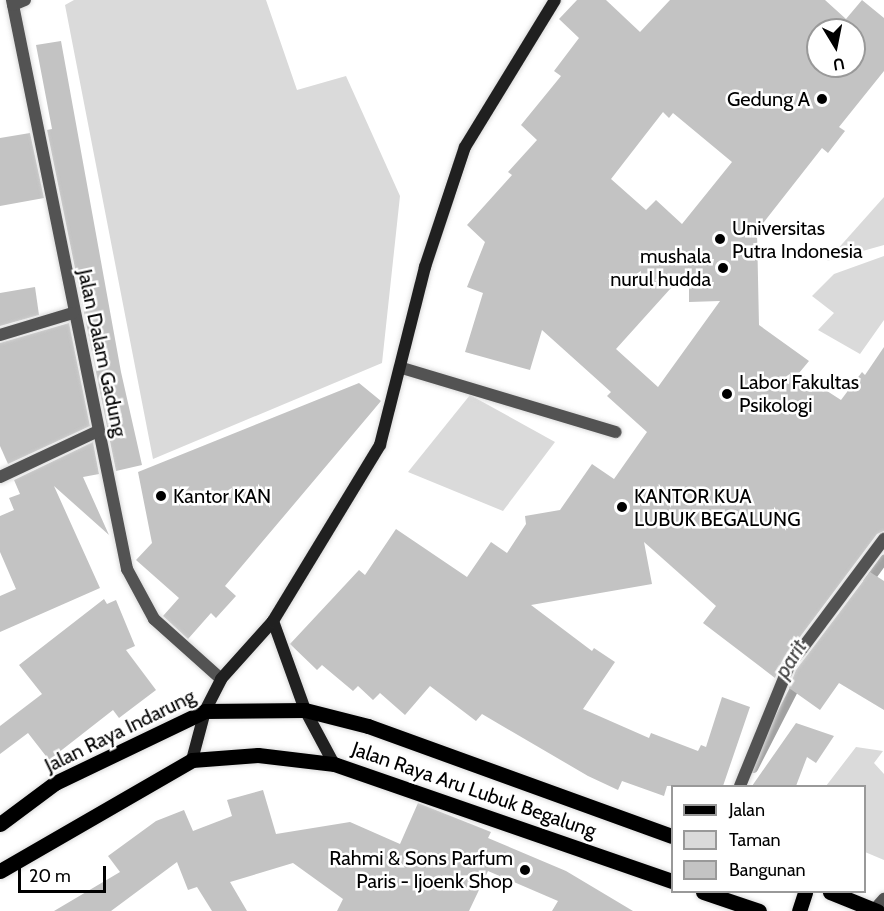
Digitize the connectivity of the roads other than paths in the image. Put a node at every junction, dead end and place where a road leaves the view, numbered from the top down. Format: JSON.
{"nodes":[{"id":1,"x":555,"y":0,"type":"edge"},
{"id":2,"x":17,"y":2,"type":"edge"},
{"id":3,"x":74,"y":313,"type":"junction"},
{"id":4,"x":0,"y":335,"type":"edge"},
{"id":5,"x":402,"y":368,"type":"junction"},
{"id":6,"x":98,"y":431,"type":"junction"},
{"id":7,"x":616,"y":432,"type":"dead end"},
{"id":8,"x":0,"y":477,"type":"edge"},
{"id":9,"x":884,"y":539,"type":"edge"},
{"id":10,"x":273,"y":621,"type":"junction"},
{"id":11,"x":220,"y":679,"type":"junction"},
{"id":12,"x":305,"y":710,"type":"junction"},
{"id":13,"x":205,"y":711,"type":"junction"},
{"id":14,"x":192,"y":760,"type":"junction"},
{"id":15,"x":334,"y":764,"type":"junction"},
{"id":16,"x":740,"y":785,"type":"edge"},
{"id":17,"x":0,"y":824,"type":"edge"},
{"id":18,"x":671,"y":836,"type":"edge"},
{"id":19,"x":0,"y":872,"type":"edge"},
{"id":20,"x":671,"y":881,"type":"edge"},
{"id":21,"x":709,"y":893,"type":"edge"},
{"id":22,"x":804,"y":893,"type":"edge"},
{"id":23,"x":836,"y":893,"type":"edge"},
{"id":24,"x":878,"y":907,"type":"edge"},
{"id":25,"x":759,"y":911,"type":"edge"},
{"id":26,"x":799,"y":911,"type":"edge"}],
"edges":[{"from":1,"to":5,"type":"main road"},
{"from":2,"to":3,"type":"street","name":"Jalan Dalam Gadung"},
{"from":3,"to":4,"type":"street"},
{"from":3,"to":6,"type":"street","name":"Jalan Dalam Gadung"},
{"from":5,"to":7,"type":"street"},
{"from":5,"to":10,"type":"main road"},
{"from":6,"to":8,"type":"street"},
{"from":6,"to":11,"type":"street","name":"Jalan Dalam Gadung"},
{"from":9,"to":16,"type":"street"},
{"from":10,"to":11,"type":"main road"},
{"from":10,"to":12,"type":"main road"},
{"from":11,"to":13,"type":"main road"},
{"from":12,"to":13,"type":"main road","name":"Jalan Raya Indarung"},
{"from":12,"to":15,"type":"main road"},
{"from":12,"to":18,"type":"main road","name":"Jalan Raya Aru Lubuk Begalung"},
{"from":13,"to":14,"type":"main road"},
{"from":13,"to":17,"type":"main road","name":"Jalan Raya Indarung"},
{"from":14,"to":15,"type":"main road","name":"Jalan Raya Aru Lubuk Begalung"},
{"from":14,"to":19,"type":"main road"},
{"from":15,"to":20,"type":"main road","name":"Jalan Raya Aru Lubuk Begalung"},
{"from":21,"to":25,"type":"main road"},
{"from":22,"to":26,"type":"main road"},
{"from":23,"to":24,"type":"main road"}]}
